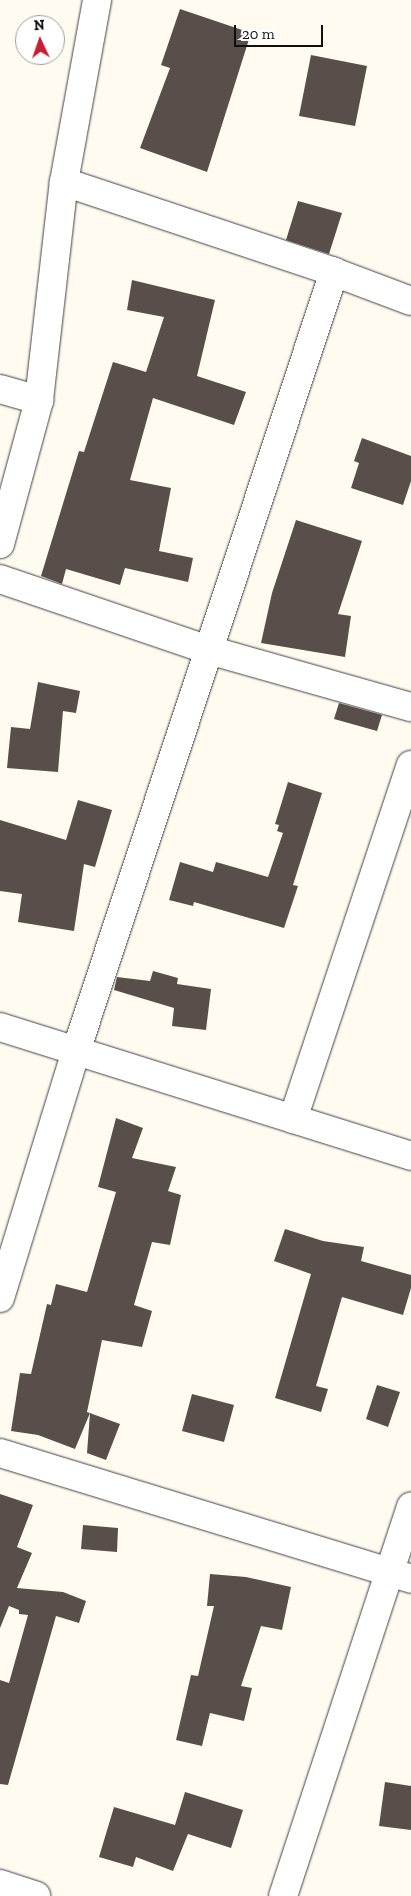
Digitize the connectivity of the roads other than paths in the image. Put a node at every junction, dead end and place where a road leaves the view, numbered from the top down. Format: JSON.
{"nodes":[{"id":1,"x":97,"y":0,"type":"edge"},
{"id":2,"x":64,"y":182,"type":"junction"},
{"id":3,"x":334,"y":272,"type":"junction"},
{"id":4,"x":411,"y":301,"type":"edge"},
{"id":5,"x":0,"y":389,"type":"edge"},
{"id":6,"x":38,"y":400,"type":"junction"},
{"id":7,"x":0,"y":544,"type":"edge"},
{"id":8,"x":0,"y":579,"type":"edge"},
{"id":9,"x":209,"y":650,"type":"junction"},
{"id":10,"x":411,"y":707,"type":"edge"},
{"id":11,"x":411,"y":765,"type":"edge"},
{"id":12,"x":0,"y":1027,"type":"edge"},
{"id":13,"x":76,"y":1051,"type":"junction"},
{"id":14,"x":293,"y":1119,"type":"junction"},
{"id":15,"x":411,"y":1156,"type":"edge"},
{"id":16,"x":0,"y":1298,"type":"edge"},
{"id":17,"x":0,"y":1453,"type":"edge"},
{"id":18,"x":411,"y":1506,"type":"edge"},
{"id":19,"x":401,"y":1576,"type":"edge"},
{"id":20,"x":0,"y":1884,"type":"edge"},
{"id":21,"x":30,"y":1895,"type":"edge"},
{"id":22,"x":283,"y":1896,"type":"edge"}],
"edges":[{"from":1,"to":2,"type":"street"},
{"from":2,"to":3,"type":"street"},
{"from":2,"to":6,"type":"street"},
{"from":3,"to":4,"type":"street"},
{"from":3,"to":9,"type":"street"},
{"from":5,"to":6,"type":"street"},
{"from":6,"to":7,"type":"street"},
{"from":8,"to":9,"type":"street"},
{"from":9,"to":10,"type":"street"},
{"from":9,"to":13,"type":"street"},
{"from":11,"to":14,"type":"street"},
{"from":12,"to":13,"type":"street"},
{"from":13,"to":14,"type":"street"},
{"from":13,"to":16,"type":"street"},
{"from":14,"to":15,"type":"street"},
{"from":17,"to":19,"type":"street"},
{"from":18,"to":19,"type":"street"},
{"from":19,"to":22,"type":"street"},
{"from":20,"to":21,"type":"street"}]}
